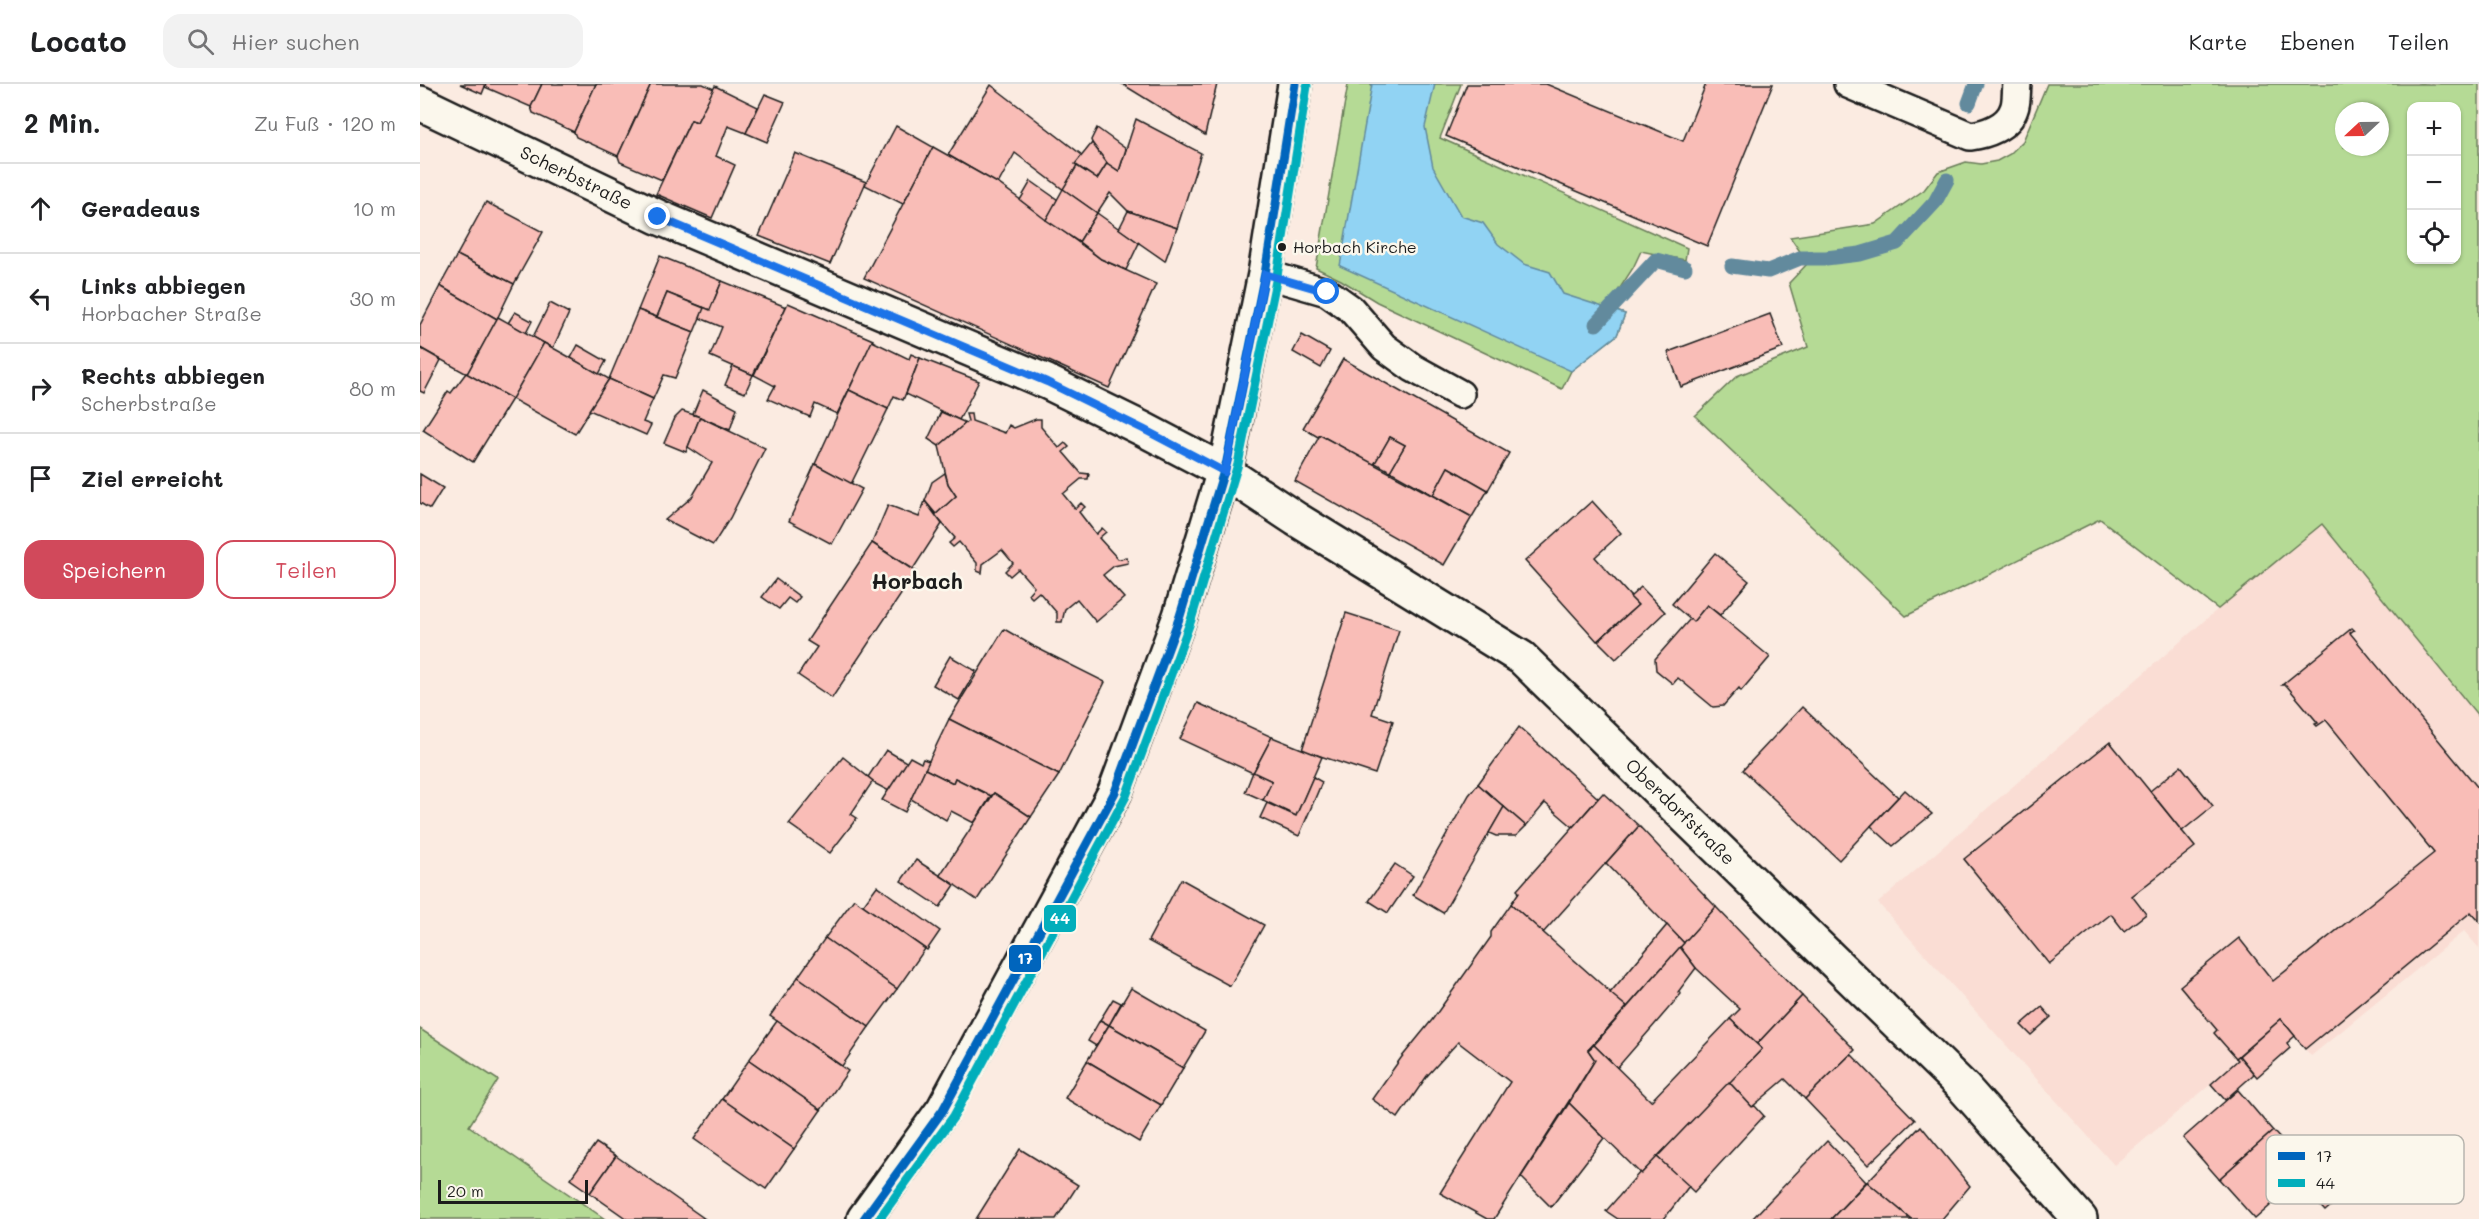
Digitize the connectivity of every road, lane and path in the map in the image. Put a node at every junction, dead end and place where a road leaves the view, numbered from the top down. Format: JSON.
{"nodes":[{"id":1,"x":1295,"y":84,"type":"edge"},
{"id":2,"x":1848,"y":84,"type":"edge"},
{"id":3,"x":2017,"y":84,"type":"edge"},
{"id":4,"x":420,"y":103,"type":"edge"},
{"id":5,"x":1265,"y":274,"type":"junction"},
{"id":6,"x":1460,"y":394,"type":"dead end"},
{"id":7,"x":1225,"y":472,"type":"junction"},
{"id":8,"x":864,"y":1219,"type":"edge"},
{"id":9,"x":2080,"y":1219,"type":"edge"}],
"edges":[{"from":1,"to":5,"type":"street"},
{"from":2,"to":3,"type":"lane"},
{"from":4,"to":7,"type":"street","name":"Scherbstraße"},
{"from":5,"to":6,"type":"lane"},
{"from":5,"to":7,"type":"street"},
{"from":7,"to":8,"type":"street"},
{"from":7,"to":9,"type":"street","name":"Oberdorfstraße"}]}
